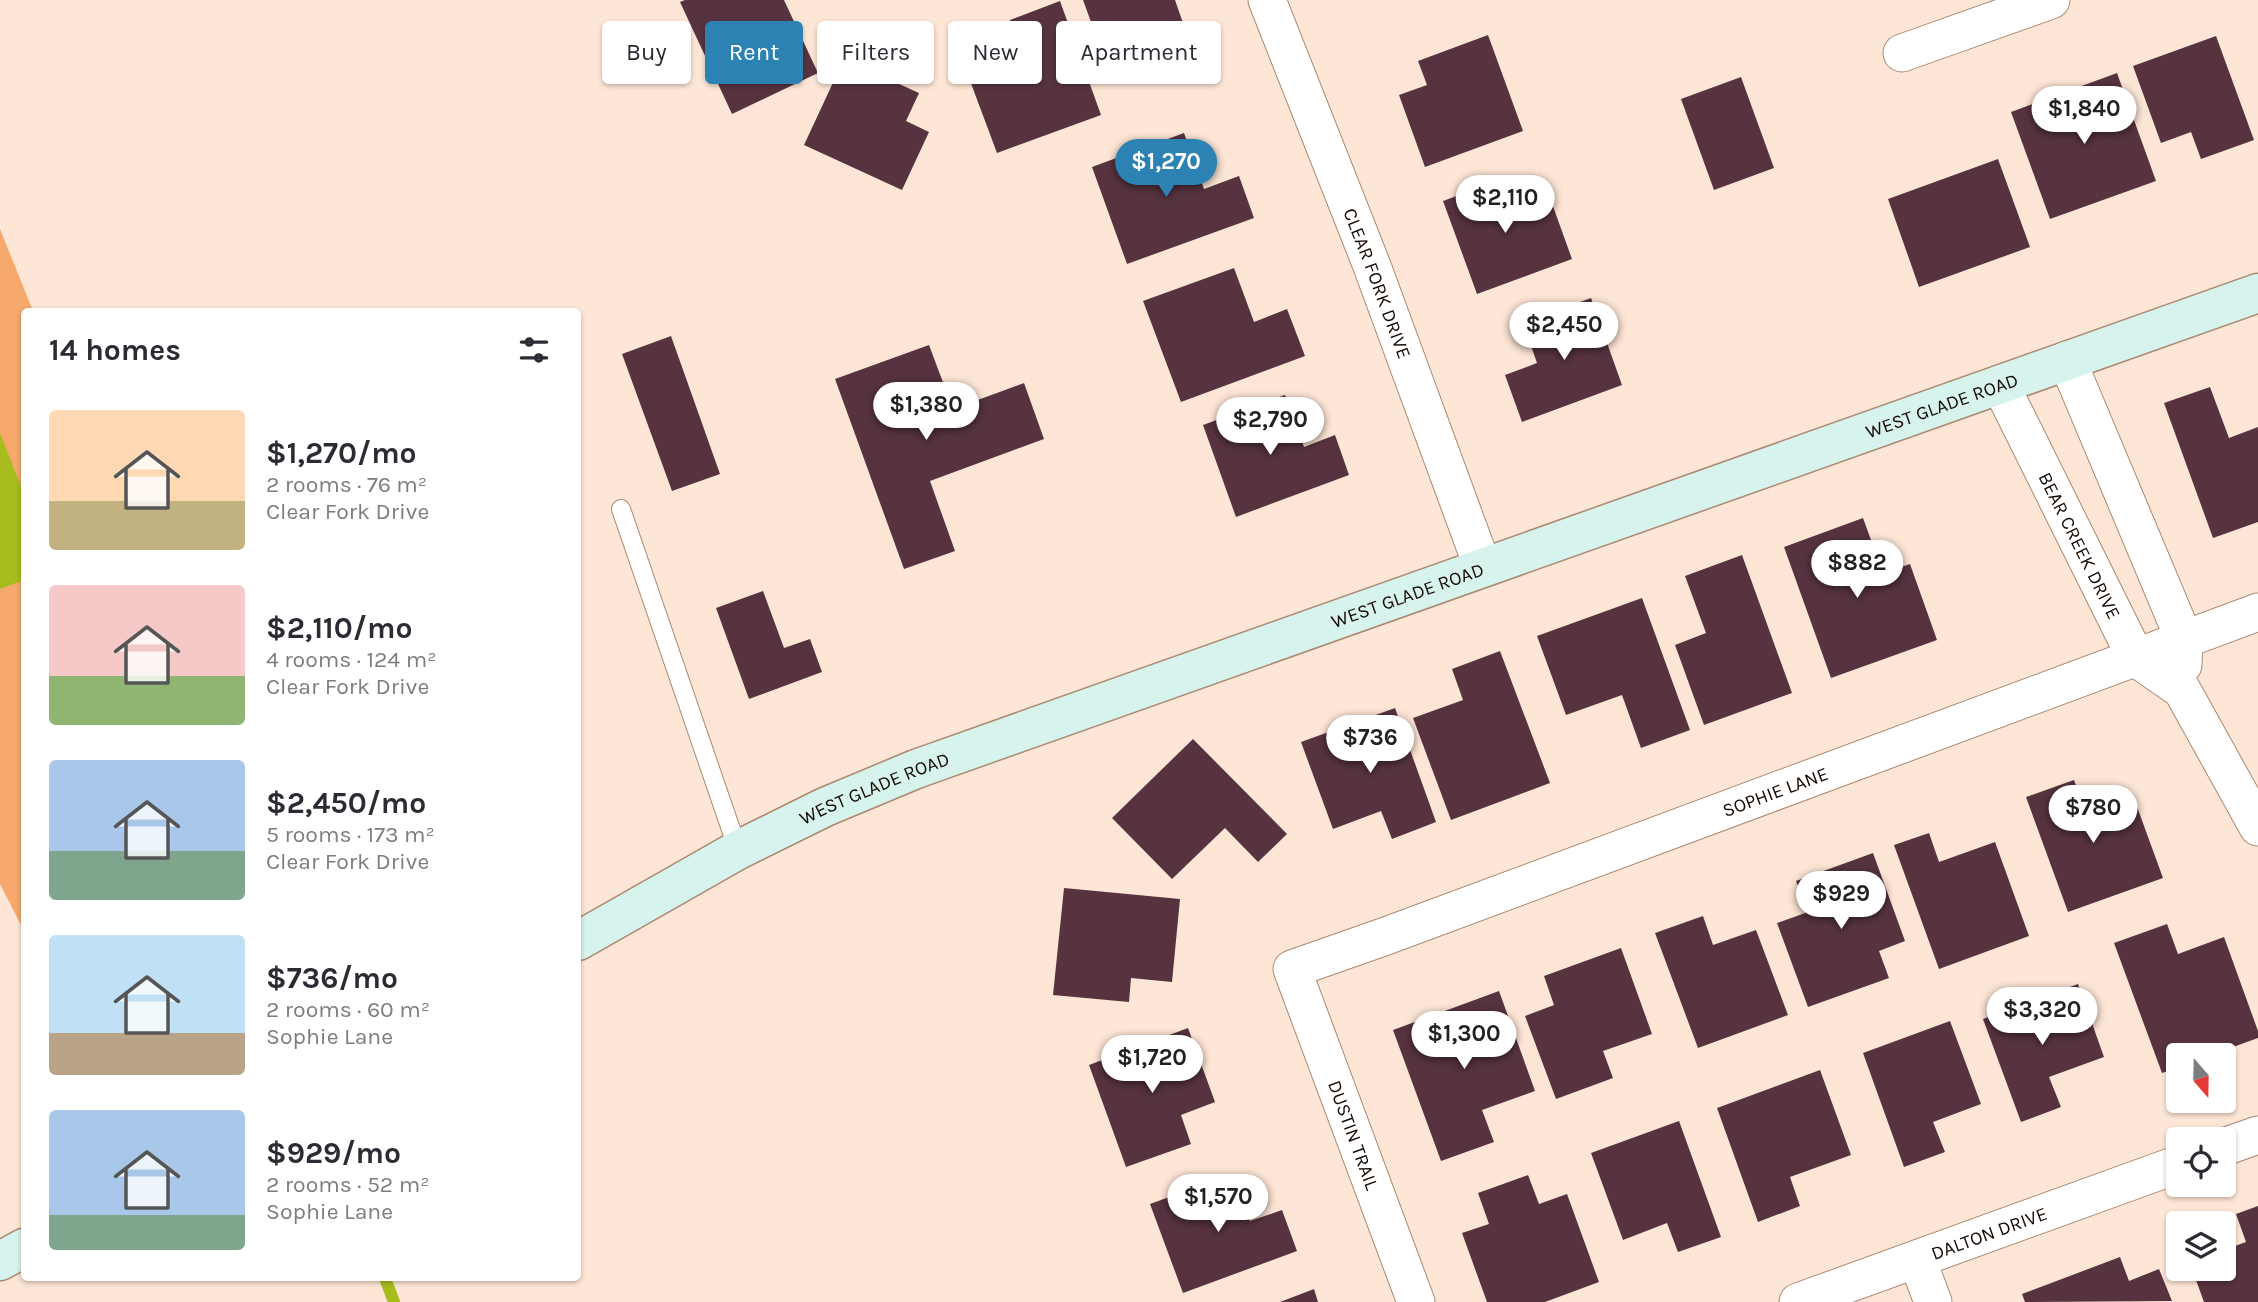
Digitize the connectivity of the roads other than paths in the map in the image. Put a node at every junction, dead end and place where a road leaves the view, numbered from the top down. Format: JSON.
{"nodes":[{"id":1,"x":1267,"y":0,"type":"edge"},
{"id":2,"x":2052,"y":0,"type":"edge"},
{"id":3,"x":1902,"y":53,"type":"dead end"},
{"id":4,"x":2258,"y":293,"type":"edge"},
{"id":5,"x":2067,"y":360,"type":"junction"},
{"id":6,"x":2000,"y":384,"type":"junction"},
{"id":7,"x":621,"y":509,"type":"dead end"},
{"id":8,"x":1483,"y":568,"type":"junction"},
{"id":9,"x":2258,"y":612,"type":"edge"},
{"id":10,"x":2184,"y":639,"type":"junction"},
{"id":11,"x":2136,"y":658,"type":"junction"},
{"id":12,"x":2182,"y":690,"type":"junction"},
{"id":13,"x":2258,"y":827,"type":"edge"},
{"id":14,"x":737,"y":850,"type":"junction"},
{"id":15,"x":581,"y":939,"type":"edge"},
{"id":16,"x":1292,"y":969,"type":"joint"},
{"id":17,"x":2258,"y":1135,"type":"edge"},
{"id":18,"x":2236,"y":1143,"type":"edge"},
{"id":19,"x":2166,"y":1169,"type":"edge"},
{"id":20,"x":21,"y":1250,"type":"edge"},
{"id":21,"x":1917,"y":1258,"type":"junction"},
{"id":22,"x":0,"y":1261,"type":"edge"},
{"id":23,"x":1416,"y":1302,"type":"edge"},
{"id":24,"x":1798,"y":1302,"type":"edge"},
{"id":25,"x":1933,"y":1302,"type":"edge"}],
"edges":[{"from":1,"to":8,"type":"street","name":"CLEAR FORK DRIVE"},
{"from":2,"to":3,"type":"street"},
{"from":4,"to":5,"type":"main road","name":"WEST GLADE ROAD"},
{"from":5,"to":6,"type":"main road","name":"WEST GLADE ROAD"},
{"from":5,"to":10,"type":"street"},
{"from":6,"to":8,"type":"main road","name":"WEST GLADE ROAD"},
{"from":6,"to":11,"type":"street","name":"BEAR CREEK DRIVE"},
{"from":7,"to":14,"type":"lane"},
{"from":8,"to":14,"type":"main road","name":"WEST GLADE ROAD"},
{"from":9,"to":10,"type":"street","name":"SOPHIE LANE"},
{"from":10,"to":11,"type":"street","name":"SOPHIE LANE"},
{"from":10,"to":12,"type":"street"},
{"from":11,"to":12,"type":"street","name":"BEAR CREEK DRIVE"},
{"from":11,"to":16,"type":"street","name":"SOPHIE LANE"},
{"from":12,"to":13,"type":"street","name":"BEAR CREEK DRIVE"},
{"from":14,"to":15,"type":"main road","name":"WEST GLADE ROAD"},
{"from":16,"to":23,"type":"street","name":"DUSTIN TRAIL"},
{"from":17,"to":18,"type":"street"},
{"from":19,"to":21,"type":"street","name":"DALTON DRIVE"},
{"from":20,"to":22,"type":"main road"},
{"from":21,"to":24,"type":"street","name":"DALTON DRIVE"},
{"from":21,"to":25,"type":"street"}]}
